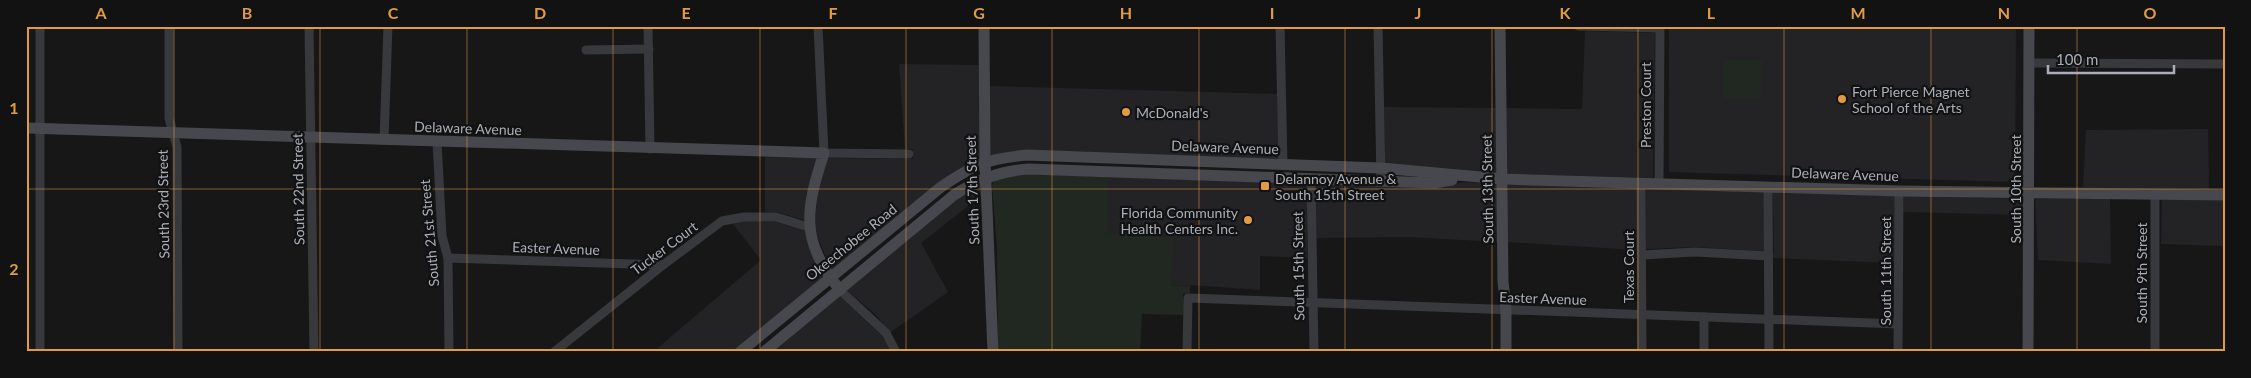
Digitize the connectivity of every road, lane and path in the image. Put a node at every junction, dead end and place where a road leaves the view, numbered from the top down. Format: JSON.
{"nodes":[{"id":1,"x":40,"y":26,"type":"edge"},
{"id":2,"x":169,"y":26,"type":"edge"},
{"id":3,"x":309,"y":26,"type":"edge"},
{"id":4,"x":388,"y":26,"type":"edge"},
{"id":5,"x":648,"y":26,"type":"edge"},
{"id":6,"x":818,"y":26,"type":"edge"},
{"id":7,"x":984,"y":26,"type":"edge"},
{"id":8,"x":1280,"y":26,"type":"edge"},
{"id":9,"x":1378,"y":26,"type":"edge"},
{"id":10,"x":1500,"y":26,"type":"edge"},
{"id":11,"x":1578,"y":26,"type":"edge"},
{"id":12,"x":2029,"y":26,"type":"edge"},
{"id":13,"x":1660,"y":27,"type":"edge"},
{"id":14,"x":649,"y":48,"type":"junction"},
{"id":15,"x":586,"y":50,"type":"dead end"},
{"id":16,"x":2029,"y":64,"type":"junction"},
{"id":17,"x":2225,"y":64,"type":"edge"},
{"id":18,"x":26,"y":128,"type":"edge"},
{"id":19,"x":39,"y":128,"type":"junction"},
{"id":20,"x":175,"y":132,"type":"junction"},
{"id":21,"x":310,"y":137,"type":"junction"},
{"id":22,"x":384,"y":140,"type":"junction"},
{"id":23,"x":437,"y":141,"type":"junction"},
{"id":24,"x":650,"y":149,"type":"junction"},
{"id":25,"x":824,"y":153,"type":"junction"},
{"id":26,"x":908,"y":154,"type":"dead end"},
{"id":27,"x":986,"y":162,"type":"junction"},
{"id":28,"x":1283,"y":164,"type":"junction"},
{"id":29,"x":1381,"y":168,"type":"junction"},
{"id":30,"x":986,"y":177,"type":"junction"},
{"id":31,"x":1464,"y":177,"type":"junction"},
{"id":32,"x":1311,"y":179,"type":"junction"},
{"id":33,"x":1502,"y":179,"type":"junction"},
{"id":34,"x":1381,"y":181,"type":"junction"},
{"id":35,"x":1641,"y":183,"type":"junction"},
{"id":36,"x":1659,"y":184,"type":"junction"},
{"id":37,"x":1768,"y":187,"type":"junction"},
{"id":38,"x":1899,"y":191,"type":"junction"},
{"id":39,"x":2030,"y":194,"type":"junction"},
{"id":40,"x":2155,"y":195,"type":"junction"},
{"id":41,"x":2225,"y":195,"type":"edge"},
{"id":42,"x":808,"y":227,"type":"junction"},
{"id":43,"x":1642,"y":255,"type":"junction"},
{"id":44,"x":1769,"y":256,"type":"junction"},
{"id":45,"x":448,"y":258,"type":"junction"},
{"id":46,"x":662,"y":265,"type":"junction"},
{"id":47,"x":831,"y":278,"type":"junction"},
{"id":48,"x":840,"y":290,"type":"junction"},
{"id":49,"x":1312,"y":302,"type":"junction"},
{"id":50,"x":1506,"y":311,"type":"junction"},
{"id":51,"x":1642,"y":315,"type":"junction"},
{"id":52,"x":1704,"y":317,"type":"junction"},
{"id":53,"x":1770,"y":320,"type":"junction"},
{"id":54,"x":1898,"y":324,"type":"junction"},
{"id":55,"x":40,"y":352,"type":"edge"},
{"id":56,"x":178,"y":352,"type":"edge"},
{"id":57,"x":314,"y":352,"type":"edge"},
{"id":58,"x":449,"y":352,"type":"edge"},
{"id":59,"x":554,"y":352,"type":"edge"},
{"id":60,"x":740,"y":352,"type":"edge"},
{"id":61,"x":764,"y":352,"type":"edge"},
{"id":62,"x":896,"y":352,"type":"edge"},
{"id":63,"x":993,"y":352,"type":"edge"},
{"id":64,"x":1188,"y":352,"type":"edge"},
{"id":65,"x":1314,"y":352,"type":"edge"},
{"id":66,"x":1506,"y":352,"type":"edge"},
{"id":67,"x":1642,"y":352,"type":"edge"},
{"id":68,"x":1704,"y":352,"type":"edge"},
{"id":69,"x":1769,"y":352,"type":"edge"},
{"id":70,"x":1898,"y":352,"type":"edge"},
{"id":71,"x":2028,"y":352,"type":"edge"},
{"id":72,"x":2155,"y":352,"type":"edge"}],
"edges":[{"from":1,"to":19,"type":"street"},
{"from":2,"to":20,"type":"street","name":"South 23rd Street"},
{"from":3,"to":21,"type":"street","name":"South 22nd Street"},
{"from":4,"to":22,"type":"street"},
{"from":5,"to":14,"type":"street"},
{"from":6,"to":25,"type":"street"},
{"from":7,"to":27,"type":"main road","name":"South 17th Street"},
{"from":8,"to":28,"type":"street"},
{"from":9,"to":29,"type":"street"},
{"from":10,"to":33,"type":"main road","name":"South 13th Street"},
{"from":11,"to":13,"type":"street"},
{"from":12,"to":16,"type":"main road","name":"South 10th Street"},
{"from":13,"to":36,"type":"street","name":"Preston Court"},
{"from":14,"to":15,"type":"street"},
{"from":14,"to":24,"type":"street"},
{"from":16,"to":17,"type":"street"},
{"from":16,"to":39,"type":"main road","name":"South 10th Street"},
{"from":18,"to":19,"type":"main road","name":"Delaware Avenue"},
{"from":19,"to":20,"type":"main road","name":"Delaware Avenue"},
{"from":19,"to":55,"type":"street"},
{"from":20,"to":21,"type":"main road","name":"Delaware Avenue"},
{"from":20,"to":56,"type":"street","name":"South 23rd Street"},
{"from":21,"to":22,"type":"main road","name":"Delaware Avenue"},
{"from":21,"to":57,"type":"street","name":"South 22nd Street"},
{"from":22,"to":23,"type":"main road","name":"Delaware Avenue"},
{"from":23,"to":24,"type":"main road","name":"Delaware Avenue"},
{"from":23,"to":45,"type":"street","name":"South 21st Street"},
{"from":24,"to":25,"type":"main road","name":"Delaware Avenue"},
{"from":25,"to":26,"type":"street","name":"Delaware Avenue"},
{"from":25,"to":42,"type":"main road"},
{"from":27,"to":28,"type":"main road","name":"Delaware Avenue"},
{"from":27,"to":30,"type":"main road","name":"South 17th Street"},
{"from":27,"to":47,"type":"main road","name":"Okeechobee Road"},
{"from":28,"to":29,"type":"main road","name":"Delaware Avenue"},
{"from":29,"to":31,"type":"main road","name":"Delaware Avenue"},
{"from":29,"to":34,"type":"street"},
{"from":30,"to":32,"type":"main road","name":"Delaware Avenue"},
{"from":30,"to":48,"type":"main road"},
{"from":30,"to":63,"type":"main road","name":"South 17th Street"},
{"from":31,"to":33,"type":"main road","name":"Delaware Avenue"},
{"from":31,"to":34,"type":"main road","name":"Delaware Avenue"},
{"from":32,"to":34,"type":"main road","name":"Delaware Avenue"},
{"from":32,"to":49,"type":"street","name":"South 15th Street"},
{"from":33,"to":35,"type":"main road","name":"Delaware Avenue"},
{"from":33,"to":50,"type":"main road","name":"South 13th Street"},
{"from":35,"to":36,"type":"main road","name":"Delaware Avenue"},
{"from":35,"to":43,"type":"street","name":"Texas Court"},
{"from":36,"to":37,"type":"main road","name":"Delaware Avenue"},
{"from":37,"to":38,"type":"main road","name":"Delaware Avenue"},
{"from":37,"to":44,"type":"street"},
{"from":38,"to":39,"type":"main road","name":"Delaware Avenue"},
{"from":38,"to":54,"type":"street","name":"South 11th Street"},
{"from":39,"to":40,"type":"main road","name":"Delaware Avenue"},
{"from":39,"to":71,"type":"main road","name":"South 10th Street"},
{"from":40,"to":41,"type":"main road","name":"Delaware Avenue"},
{"from":40,"to":72,"type":"street","name":"South 9th Street"},
{"from":42,"to":46,"type":"street","name":"Tucker Court"},
{"from":42,"to":47,"type":"main road"},
{"from":43,"to":44,"type":"street"},
{"from":43,"to":51,"type":"street","name":"Texas Court"},
{"from":44,"to":53,"type":"street"},
{"from":45,"to":46,"type":"street","name":"Easter Avenue"},
{"from":45,"to":58,"type":"street","name":"South 21st Street"},
{"from":46,"to":59,"type":"street","name":"Tucker Court"},
{"from":47,"to":48,"type":"main road"},
{"from":47,"to":60,"type":"main road","name":"Okeechobee Road"},
{"from":48,"to":61,"type":"main road"},
{"from":48,"to":62,"type":"street"},
{"from":49,"to":50,"type":"street","name":"Easter Avenue"},
{"from":49,"to":64,"type":"street","name":"Easter Avenue"},
{"from":49,"to":65,"type":"street","name":"South 15th Street"},
{"from":50,"to":51,"type":"street","name":"Easter Avenue"},
{"from":50,"to":66,"type":"main road","name":"South 13th Street"},
{"from":51,"to":52,"type":"street","name":"Easter Avenue"},
{"from":51,"to":67,"type":"street","name":"Texas Court"},
{"from":52,"to":53,"type":"street","name":"Easter Avenue"},
{"from":52,"to":68,"type":"street"},
{"from":53,"to":54,"type":"street","name":"Easter Avenue"},
{"from":53,"to":69,"type":"street"},
{"from":54,"to":70,"type":"street","name":"South 11th Street"}]}
